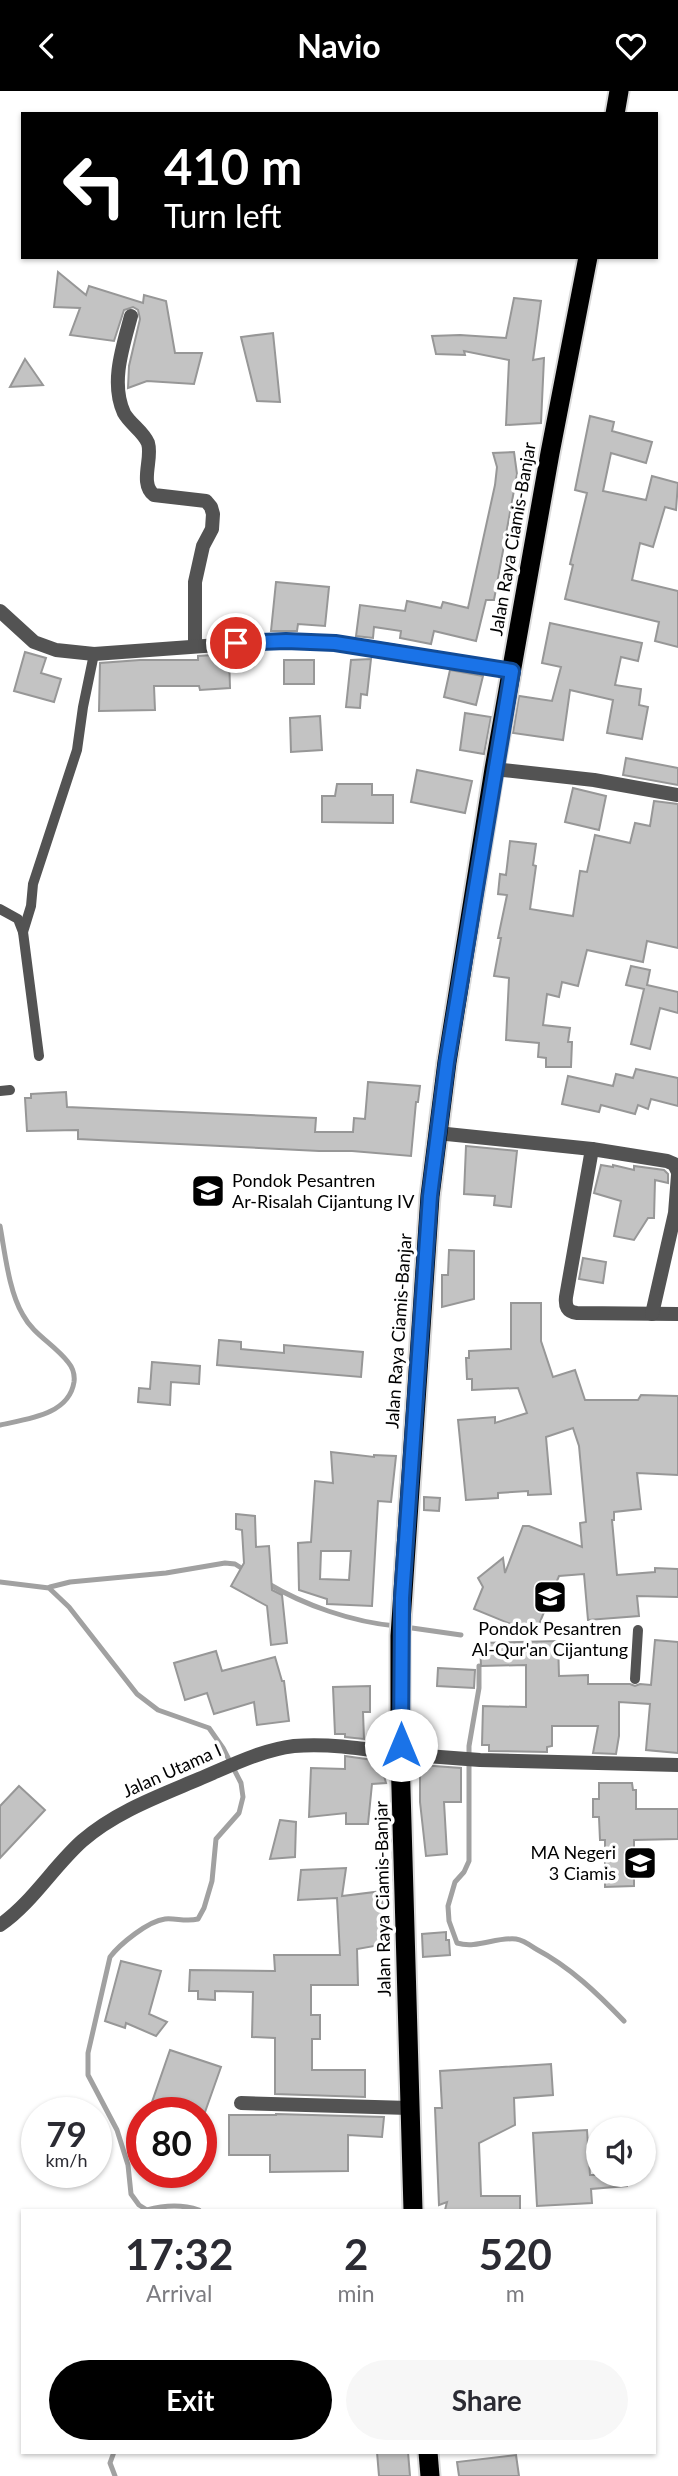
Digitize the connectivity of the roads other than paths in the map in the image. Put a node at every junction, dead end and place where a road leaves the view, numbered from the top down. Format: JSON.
{"nodes":[{"id":1,"x":619,"y":91,"type":"edge"},
{"id":2,"x":615,"y":112,"type":"edge"},
{"id":3,"x":589,"y":259,"type":"edge"},
{"id":4,"x":131,"y":316,"type":"dead end"},
{"id":5,"x":0,"y":611,"type":"edge"},
{"id":6,"x":195,"y":646,"type":"junction"},
{"id":7,"x":94,"y":654,"type":"junction"},
{"id":8,"x":512,"y":671,"type":"junction"},
{"id":9,"x":494,"y":769,"type":"junction"},
{"id":10,"x":678,"y":795,"type":"edge"},
{"id":11,"x":0,"y":909,"type":"edge"},
{"id":12,"x":23,"y":932,"type":"junction"},
{"id":13,"x":38,"y":1056,"type":"dead end"},
{"id":14,"x":437,"y":1133,"type":"junction"},
{"id":15,"x":592,"y":1149,"type":"junction"},
{"id":16,"x":678,"y":1173,"type":"edge"},
{"id":17,"x":677,"y":1214,"type":"edge"},
{"id":18,"x":652,"y":1314,"type":"junction"},
{"id":19,"x":678,"y":1314,"type":"edge"},
{"id":20,"x":638,"y":1630,"type":"dead end"},
{"id":21,"x":635,"y":1679,"type":"dead end"},
{"id":22,"x":400,"y":1754,"type":"junction"},
{"id":23,"x":678,"y":1765,"type":"edge"},
{"id":24,"x":0,"y":1925,"type":"edge"},
{"id":25,"x":241,"y":2102,"type":"dead end"},
{"id":26,"x":410,"y":2108,"type":"junction"},
{"id":27,"x":413,"y":2209,"type":"edge"},
{"id":28,"x":428,"y":2454,"type":"edge"},
{"id":29,"x":430,"y":2476,"type":"edge"}],
"edges":[{"from":1,"to":2,"type":"highway"},
{"from":3,"to":8,"type":"highway","name":"Jalan Raya Ciamis-Banjar"},
{"from":4,"to":6,"type":"street"},
{"from":5,"to":7,"type":"street"},
{"from":6,"to":7,"type":"street"},
{"from":6,"to":8,"type":"street"},
{"from":7,"to":12,"type":"lane"},
{"from":8,"to":9,"type":"highway","name":"Jalan Raya Ciamis-Banjar"},
{"from":9,"to":10,"type":"street"},
{"from":9,"to":14,"type":"highway","name":"Jalan Raya Ciamis-Banjar"},
{"from":11,"to":12,"type":"lane"},
{"from":12,"to":13,"type":"lane"},
{"from":14,"to":15,"type":"street"},
{"from":14,"to":22,"type":"highway","name":"Jalan Raya Ciamis-Banjar"},
{"from":15,"to":16,"type":"street"},
{"from":15,"to":18,"type":"street"},
{"from":16,"to":17,"type":"street"},
{"from":17,"to":18,"type":"street"},
{"from":18,"to":19,"type":"street"},
{"from":20,"to":21,"type":"lane"},
{"from":22,"to":23,"type":"street","name":"Jalan Utama I"},
{"from":22,"to":24,"type":"street","name":"Jalan Utama I"},
{"from":22,"to":26,"type":"highway","name":"Jalan Raya Ciamis-Banjar"},
{"from":25,"to":26,"type":"street"},
{"from":26,"to":27,"type":"highway","name":"Jalan Raya Ciamis-Banjar"},
{"from":28,"to":29,"type":"highway"}]}
